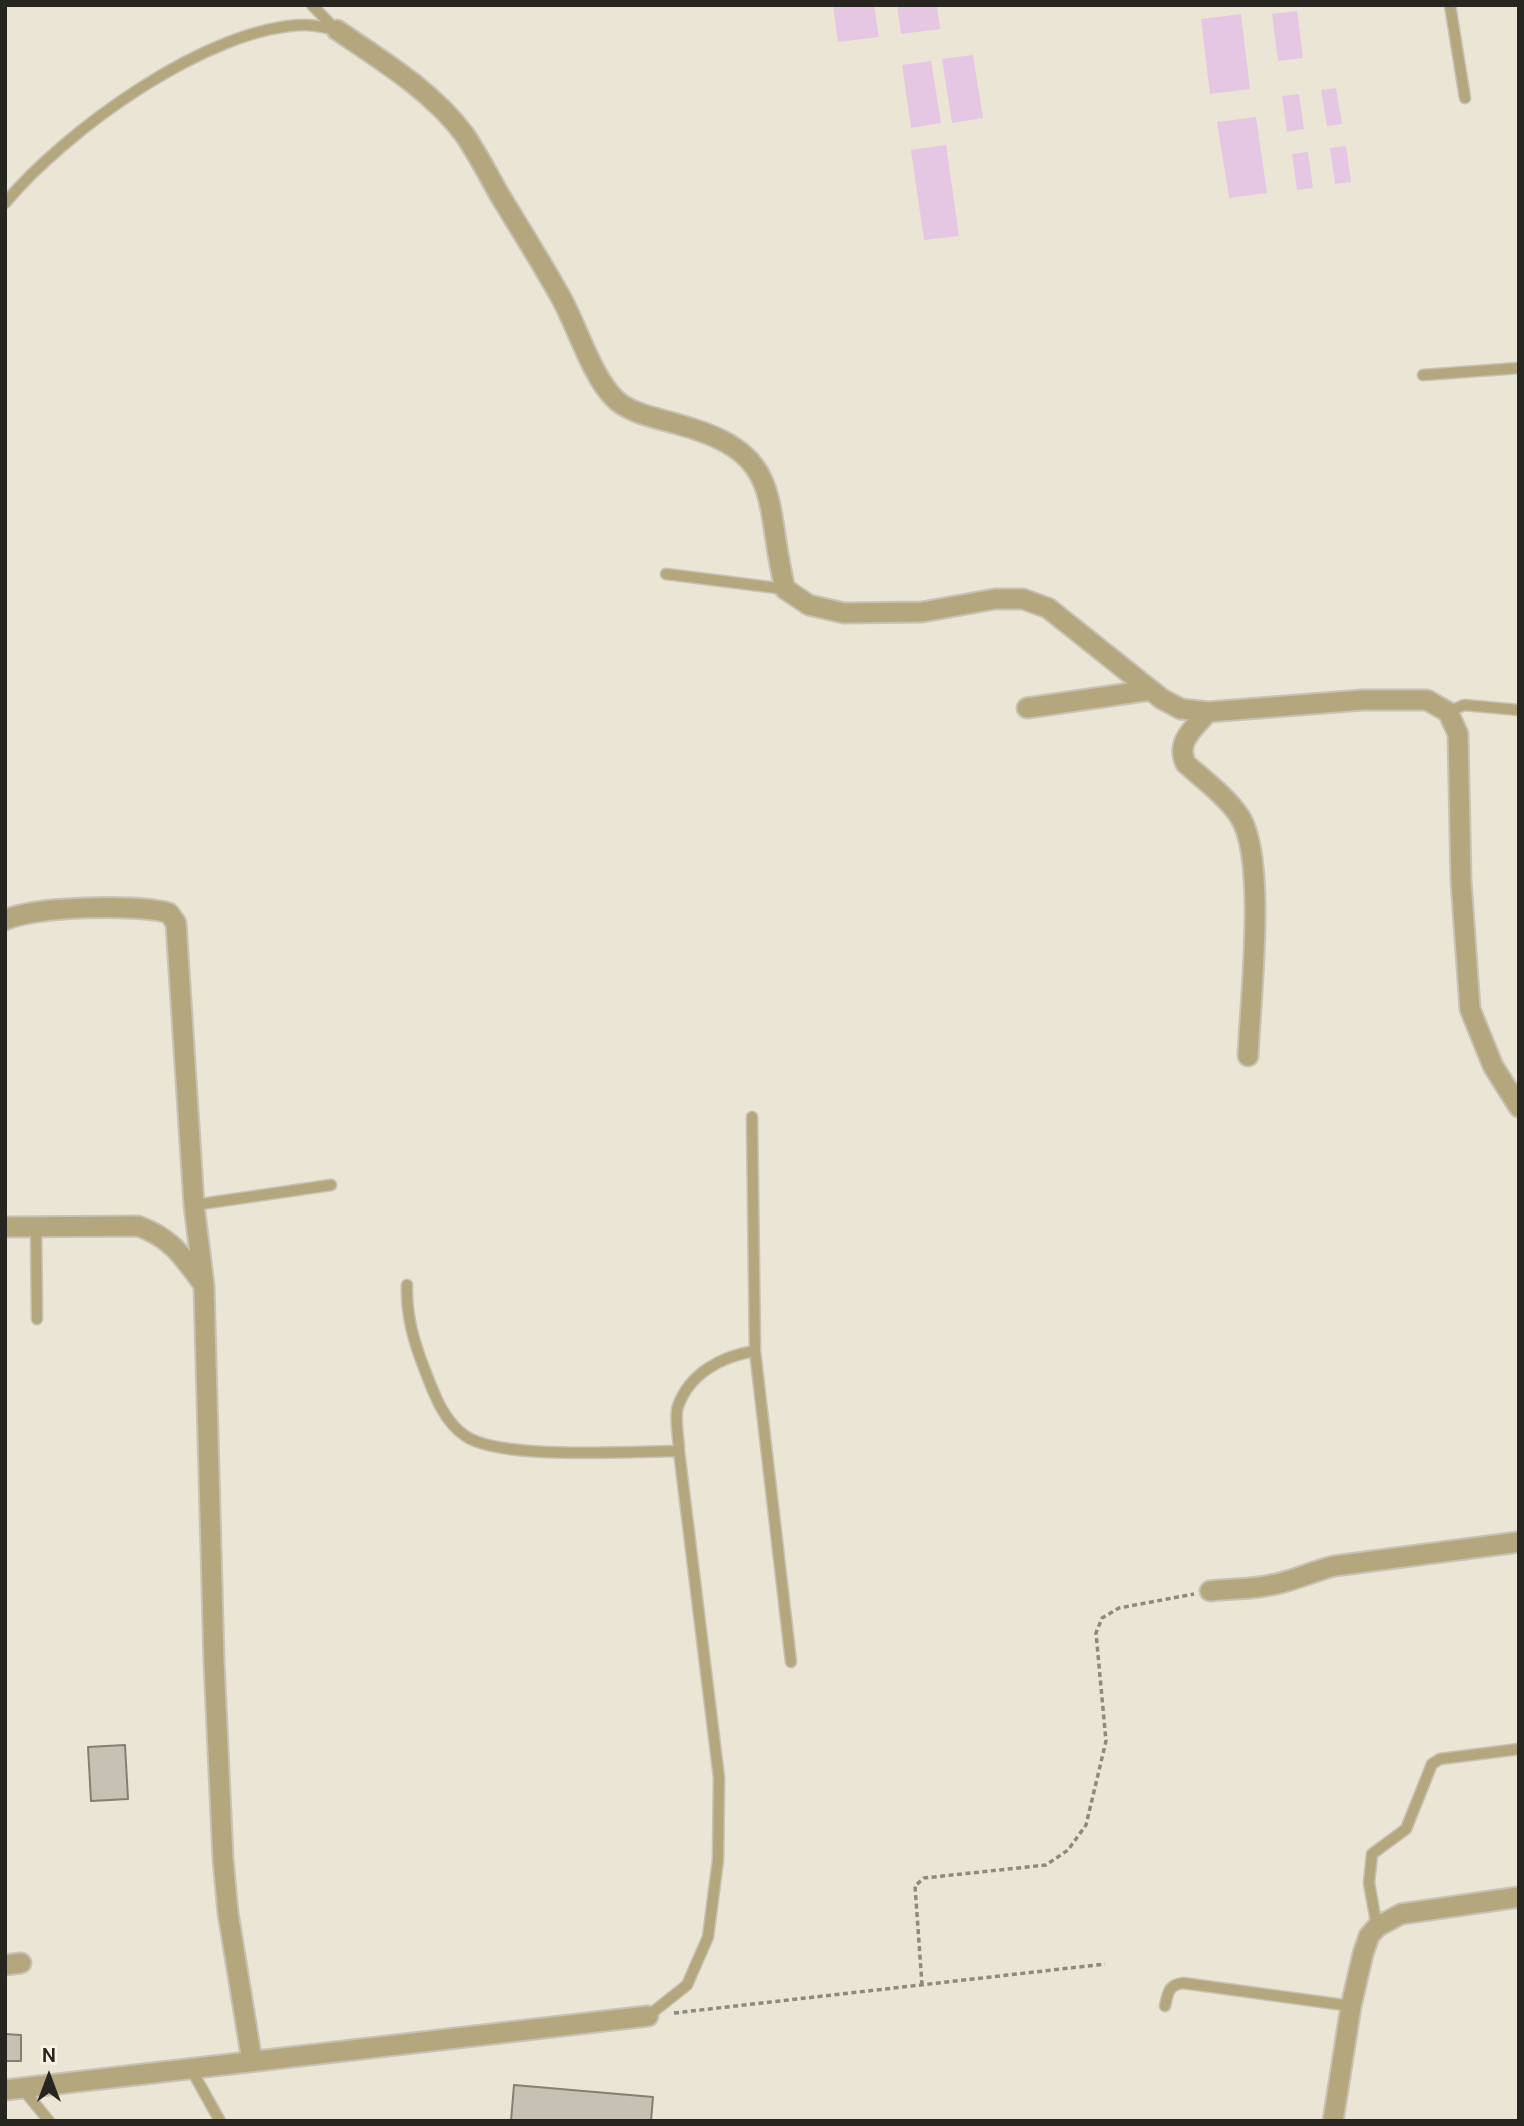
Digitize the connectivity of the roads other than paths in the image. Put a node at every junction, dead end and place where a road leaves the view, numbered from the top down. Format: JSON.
{"nodes":[{"id":1,"x":312,"y":5,"type":"edge"},
{"id":2,"x":1450,"y":5,"type":"edge"},
{"id":3,"x":337,"y":30,"type":"junction"},
{"id":4,"x":1465,"y":98,"type":"dead end"},
{"id":5,"x":5,"y":202,"type":"edge"},
{"id":6,"x":1519,"y":368,"type":"edge"},
{"id":7,"x":1423,"y":376,"type":"dead end"},
{"id":8,"x":666,"y":574,"type":"dead end"},
{"id":9,"x":785,"y":589,"type":"junction"},
{"id":10,"x":1151,"y":690,"type":"junction"},
{"id":11,"x":1027,"y":708,"type":"dead end"},
{"id":12,"x":1519,"y":710,"type":"edge"},
{"id":13,"x":1208,"y":712,"type":"junction"},
{"id":14,"x":1448,"y":712,"type":"junction"},
{"id":15,"x":5,"y":920,"type":"edge"},
{"id":16,"x":1248,"y":1056,"type":"dead end"},
{"id":17,"x":1517,"y":1101,"type":"edge"},
{"id":18,"x":752,"y":1117,"type":"dead end"},
{"id":19,"x":331,"y":1185,"type":"dead end"},
{"id":20,"x":194,"y":1205,"type":"junction"},
{"id":21,"x":5,"y":1227,"type":"edge"},
{"id":22,"x":36,"y":1227,"type":"junction"},
{"id":23,"x":407,"y":1285,"type":"dead end"},
{"id":24,"x":204,"y":1286,"type":"junction"},
{"id":25,"x":37,"y":1320,"type":"dead end"},
{"id":26,"x":755,"y":1351,"type":"junction"},
{"id":27,"x":679,"y":1451,"type":"junction"},
{"id":28,"x":1519,"y":1542,"type":"edge"},
{"id":29,"x":1210,"y":1591,"type":"road end"},
{"id":30,"x":791,"y":1662,"type":"dead end"},
{"id":31,"x":1519,"y":1749,"type":"edge"},
{"id":32,"x":1519,"y":1897,"type":"edge"},
{"id":33,"x":1377,"y":1927,"type":"junction"},
{"id":34,"x":1165,"y":2006,"type":"dead end"},
{"id":35,"x":1351,"y":2006,"type":"junction"},
{"id":36,"x":648,"y":2016,"type":"joint"},
{"id":37,"x":252,"y":2062,"type":"junction"},
{"id":38,"x":191,"y":2069,"type":"junction"},
{"id":39,"x":13,"y":2089,"type":"edge"},
{"id":40,"x":49,"y":2121,"type":"edge"},
{"id":41,"x":220,"y":2121,"type":"edge"},
{"id":42,"x":1334,"y":2121,"type":"edge"}],
"edges":[{"from":1,"to":3,"type":"lane"},
{"from":2,"to":4,"type":"lane"},
{"from":3,"to":5,"type":"lane"},
{"from":3,"to":9,"type":"street"},
{"from":6,"to":7,"type":"lane"},
{"from":8,"to":9,"type":"lane"},
{"from":9,"to":10,"type":"street"},
{"from":10,"to":11,"type":"street"},
{"from":10,"to":13,"type":"street"},
{"from":12,"to":14,"type":"lane"},
{"from":13,"to":14,"type":"street"},
{"from":13,"to":16,"type":"street"},
{"from":14,"to":17,"type":"street"},
{"from":15,"to":20,"type":"street"},
{"from":18,"to":26,"type":"lane"},
{"from":19,"to":20,"type":"lane"},
{"from":20,"to":24,"type":"street"},
{"from":21,"to":22,"type":"street"},
{"from":22,"to":24,"type":"street"},
{"from":22,"to":25,"type":"lane"},
{"from":23,"to":27,"type":"lane"},
{"from":24,"to":37,"type":"street"},
{"from":26,"to":27,"type":"lane"},
{"from":26,"to":30,"type":"lane"},
{"from":27,"to":36,"type":"lane"},
{"from":28,"to":29,"type":"street"},
{"from":31,"to":33,"type":"lane"},
{"from":32,"to":33,"type":"street"},
{"from":33,"to":35,"type":"street"},
{"from":34,"to":35,"type":"lane"},
{"from":35,"to":42,"type":"street"},
{"from":36,"to":37,"type":"street"},
{"from":37,"to":38,"type":"street"},
{"from":38,"to":39,"type":"street"},
{"from":38,"to":41,"type":"lane"},
{"from":39,"to":40,"type":"lane"}]}
